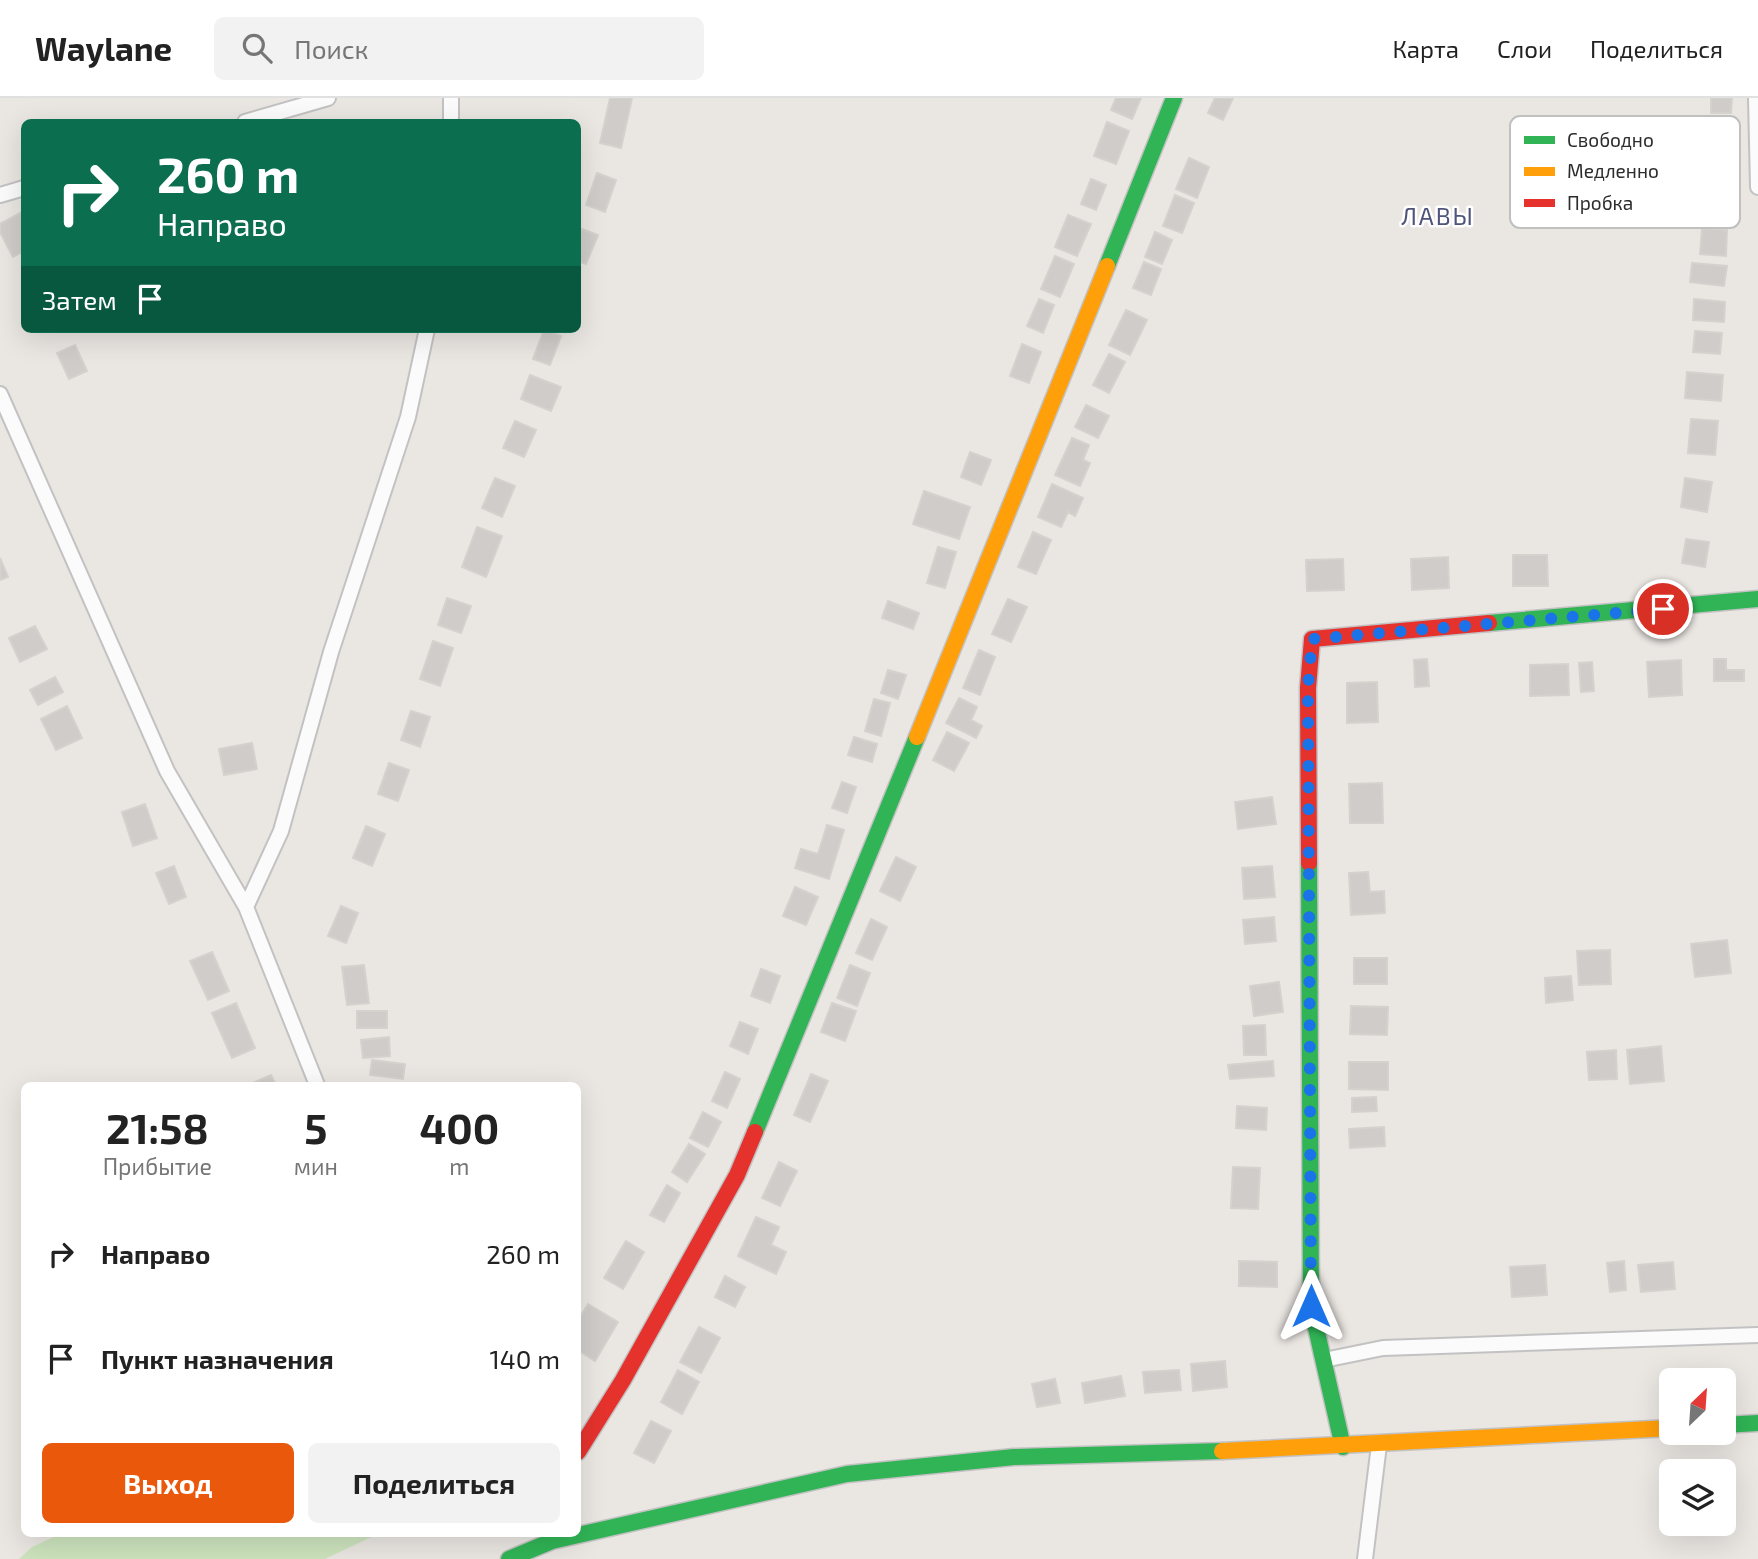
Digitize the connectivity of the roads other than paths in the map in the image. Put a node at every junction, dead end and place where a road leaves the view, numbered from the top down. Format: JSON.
{"nodes":[{"id":1,"x":328,"y":98,"type":"edge"},
{"id":2,"x":451,"y":98,"type":"edge"},
{"id":3,"x":1174,"y":98,"type":"edge"},
{"id":4,"x":1756,"y":98,"type":"edge"},
{"id":5,"x":255,"y":119,"type":"edge"},
{"id":6,"x":451,"y":119,"type":"edge"},
{"id":7,"x":1758,"y":187,"type":"edge"},
{"id":8,"x":21,"y":189,"type":"edge"},
{"id":9,"x":0,"y":195,"type":"edge"},
{"id":10,"x":426,"y":333,"type":"edge"},
{"id":11,"x":0,"y":394,"type":"edge"},
{"id":12,"x":1758,"y":599,"type":"edge"},
{"id":13,"x":246,"y":907,"type":"junction"},
{"id":14,"x":316,"y":1082,"type":"edge"},
{"id":15,"x":1758,"y":1335,"type":"edge"},
{"id":16,"x":1324,"y":1360,"type":"junction"},
{"id":17,"x":1758,"y":1423,"type":"edge"},
{"id":18,"x":1736,"y":1424,"type":"edge"},
{"id":19,"x":1659,"y":1429,"type":"edge"},
{"id":20,"x":1379,"y":1445,"type":"junction"},
{"id":21,"x":581,"y":1447,"type":"edge"},
{"id":22,"x":1343,"y":1447,"type":"junction"},
{"id":23,"x":581,"y":1531,"type":"edge"},
{"id":24,"x":552,"y":1537,"type":"edge"},
{"id":25,"x":509,"y":1559,"type":"edge"},
{"id":26,"x":1365,"y":1559,"type":"edge"}],
"edges":[{"from":1,"to":5,"type":"street"},
{"from":2,"to":6,"type":"street"},
{"from":3,"to":21,"type":"street"},
{"from":4,"to":7,"type":"street"},
{"from":8,"to":9,"type":"street"},
{"from":10,"to":13,"type":"street"},
{"from":11,"to":13,"type":"street"},
{"from":12,"to":16,"type":"street"},
{"from":13,"to":14,"type":"street"},
{"from":15,"to":16,"type":"street"},
{"from":16,"to":22,"type":"street"},
{"from":17,"to":18,"type":"street"},
{"from":19,"to":20,"type":"street"},
{"from":20,"to":22,"type":"street"},
{"from":20,"to":26,"type":"street"},
{"from":22,"to":23,"type":"street"},
{"from":24,"to":25,"type":"street"}]}
